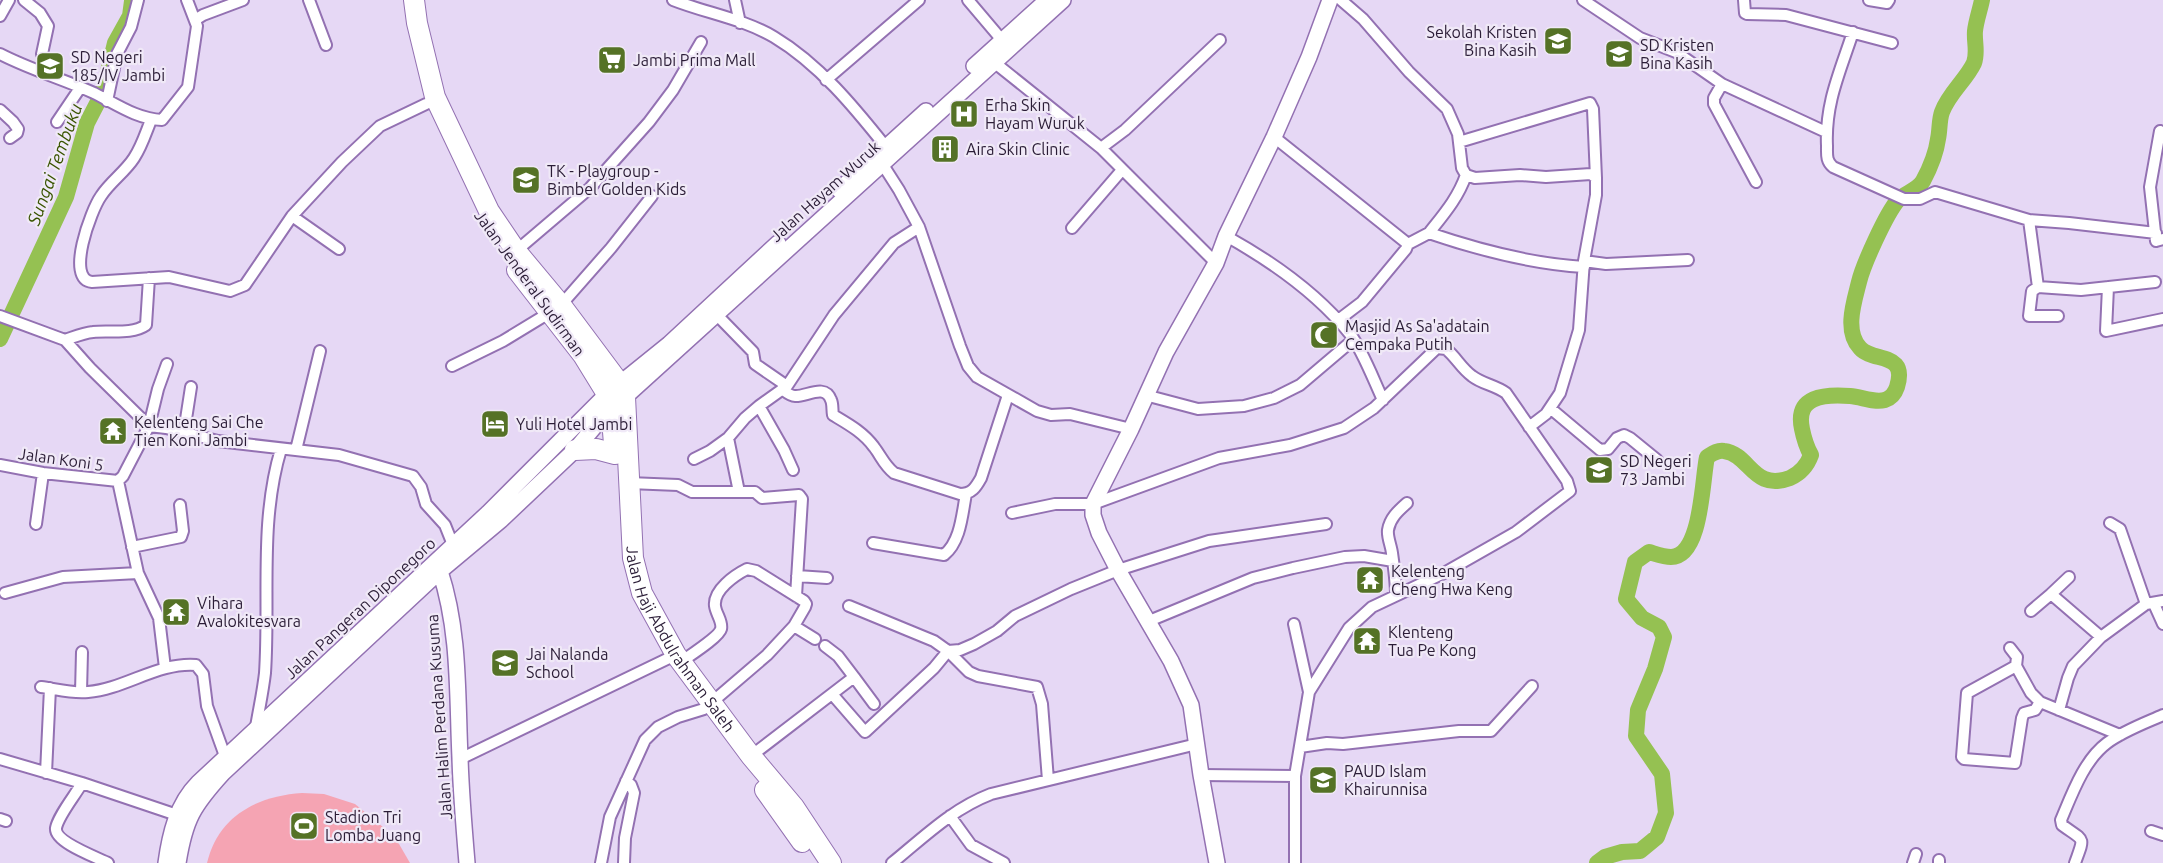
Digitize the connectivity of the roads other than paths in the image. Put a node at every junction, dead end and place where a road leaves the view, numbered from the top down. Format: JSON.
{"nodes":[{"id":1,"x":9,"y":0,"type":"edge"},
{"id":2,"x":24,"y":0,"type":"edge"},
{"id":3,"x":138,"y":0,"type":"edge"},
{"id":4,"x":187,"y":0,"type":"edge"},
{"id":5,"x":243,"y":0,"type":"edge"},
{"id":6,"x":309,"y":0,"type":"edge"},
{"id":7,"x":402,"y":0,"type":"edge"},
{"id":8,"x":414,"y":0,"type":"edge"},
{"id":9,"x":673,"y":0,"type":"edge"},
{"id":10,"x":735,"y":0,"type":"edge"},
{"id":11,"x":919,"y":0,"type":"edge"},
{"id":12,"x":968,"y":0,"type":"edge"},
{"id":13,"x":1048,"y":0,"type":"edge"},
{"id":14,"x":1063,"y":0,"type":"edge"},
{"id":15,"x":1330,"y":0,"type":"edge"},
{"id":16,"x":1341,"y":0,"type":"edge"},
{"id":17,"x":1583,"y":0,"type":"edge"},
{"id":18,"x":1744,"y":0,"type":"edge"},
{"id":19,"x":1869,"y":0,"type":"edge"},
{"id":20,"x":1889,"y":0,"type":"edge"},
{"id":21,"x":0,"y":16,"type":"edge"},
{"id":22,"x":195,"y":20,"type":"junction"},
{"id":23,"x":740,"y":23,"type":"junction"},
{"id":24,"x":1853,"y":32,"type":"junction"},
{"id":25,"x":1220,"y":40,"type":"dead end"},
{"id":26,"x":701,"y":42,"type":"dead end"},
{"id":27,"x":1892,"y":43,"type":"dead end"},
{"id":28,"x":1006,"y":44,"type":"junction"},
{"id":29,"x":327,"y":45,"type":"dead end"},
{"id":30,"x":0,"y":54,"type":"edge"},
{"id":31,"x":42,"y":54,"type":"dead end"},
{"id":32,"x":990,"y":58,"type":"junction"},
{"id":33,"x":826,"y":80,"type":"junction"},
{"id":34,"x":1722,"y":84,"type":"junction"},
{"id":35,"x":80,"y":88,"type":"junction"},
{"id":36,"x":101,"y":97,"type":"junction"},
{"id":37,"x":426,"y":104,"type":"junction"},
{"id":38,"x":0,"y":110,"type":"edge"},
{"id":39,"x":151,"y":120,"type":"junction"},
{"id":40,"x":57,"y":122,"type":"dead end"},
{"id":41,"x":2160,"y":131,"type":"dead end"},
{"id":42,"x":1826,"y":132,"type":"junction"},
{"id":43,"x":1274,"y":136,"type":"junction"},
{"id":44,"x":10,"y":138,"type":"dead end"},
{"id":45,"x":1459,"y":142,"type":"junction"},
{"id":46,"x":886,"y":147,"type":"junction"},
{"id":47,"x":1101,"y":148,"type":"junction"},
{"id":48,"x":454,"y":154,"type":"junction"},
{"id":49,"x":2159,"y":159,"type":"edge"},
{"id":50,"x":883,"y":165,"type":"junction"},
{"id":51,"x":1122,"y":170,"type":"junction"},
{"id":52,"x":1466,"y":175,"type":"junction"},
{"id":53,"x":1596,"y":178,"type":"junction"},
{"id":54,"x":1756,"y":182,"type":"dead end"},
{"id":55,"x":652,"y":195,"type":"dead end"},
{"id":56,"x":292,"y":216,"type":"junction"},
{"id":57,"x":2030,"y":220,"type":"junction"},
{"id":58,"x":919,"y":227,"type":"junction"},
{"id":59,"x":1072,"y":228,"type":"dead end"},
{"id":60,"x":1429,"y":233,"type":"junction"},
{"id":61,"x":1226,"y":236,"type":"junction"},
{"id":62,"x":2159,"y":236,"type":"edge"},
{"id":63,"x":1408,"y":244,"type":"junction"},
{"id":64,"x":339,"y":249,"type":"dead end"},
{"id":65,"x":516,"y":251,"type":"junction"},
{"id":66,"x":1688,"y":260,"type":"dead end"},
{"id":67,"x":1216,"y":263,"type":"junction"},
{"id":68,"x":1584,"y":264,"type":"junction"},
{"id":69,"x":149,"y":278,"type":"junction"},
{"id":70,"x":2155,"y":282,"type":"dead end"},
{"id":71,"x":2038,"y":287,"type":"junction"},
{"id":72,"x":2108,"y":287,"type":"junction"},
{"id":73,"x":555,"y":309,"type":"junction"},
{"id":74,"x":717,"y":315,"type":"junction"},
{"id":75,"x":0,"y":316,"type":"edge"},
{"id":76,"x":2058,"y":316,"type":"dead end"},
{"id":77,"x":2163,"y":319,"type":"edge"},
{"id":78,"x":1337,"y":321,"type":"junction"},
{"id":79,"x":65,"y":340,"type":"junction"},
{"id":80,"x":1353,"y":340,"type":"junction"},
{"id":81,"x":320,"y":351,"type":"dead end"},
{"id":82,"x":167,"y":364,"type":"dead end"},
{"id":83,"x":452,"y":366,"type":"dead end"},
{"id":84,"x":191,"y":387,"type":"dead end"},
{"id":85,"x":784,"y":388,"type":"junction"},
{"id":86,"x":616,"y":395,"type":"junction"},
{"id":87,"x":1008,"y":395,"type":"junction"},
{"id":88,"x":1145,"y":395,"type":"junction"},
{"id":89,"x":1383,"y":400,"type":"junction"},
{"id":90,"x":759,"y":406,"type":"junction"},
{"id":91,"x":1550,"y":408,"type":"junction"},
{"id":92,"x":149,"y":426,"type":"junction"},
{"id":93,"x":1529,"y":427,"type":"junction"},
{"id":94,"x":1131,"y":429,"type":"junction"},
{"id":95,"x":184,"y":432,"type":"junction"},
{"id":96,"x":728,"y":438,"type":"junction"},
{"id":97,"x":281,"y":449,"type":"junction"},
{"id":98,"x":296,"y":450,"type":"junction"},
{"id":99,"x":574,"y":450,"type":"junction"},
{"id":100,"x":615,"y":454,"type":"junction"},
{"id":101,"x":694,"y":459,"type":"dead end"},
{"id":102,"x":1657,"y":460,"type":"dead end"},
{"id":103,"x":0,"y":465,"type":"edge"},
{"id":104,"x":793,"y":470,"type":"dead end"},
{"id":105,"x":43,"y":473,"type":"junction"},
{"id":106,"x":118,"y":481,"type":"junction"},
{"id":107,"x":629,"y":483,"type":"junction"},
{"id":108,"x":739,"y":492,"type":"junction"},
{"id":109,"x":966,"y":494,"type":"junction"},
{"id":110,"x":1407,"y":503,"type":"dead end"},
{"id":111,"x":1093,"y":504,"type":"junction"},
{"id":112,"x":180,"y":505,"type":"dead end"},
{"id":113,"x":1012,"y":513,"type":"dead end"},
{"id":114,"x":2110,"y":523,"type":"dead end"},
{"id":115,"x":36,"y":524,"type":"dead end"},
{"id":116,"x":1326,"y":524,"type":"dead end"},
{"id":117,"x":873,"y":543,"type":"dead end"},
{"id":118,"x":453,"y":545,"type":"junction"},
{"id":119,"x":132,"y":547,"type":"junction"},
{"id":120,"x":1394,"y":561,"type":"junction"},
{"id":121,"x":1118,"y":570,"type":"junction"},
{"id":122,"x":440,"y":571,"type":"junction"},
{"id":123,"x":138,"y":573,"type":"junction"},
{"id":124,"x":797,"y":576,"type":"junction"},
{"id":125,"x":2069,"y":577,"type":"dead end"},
{"id":126,"x":827,"y":578,"type":"dead end"},
{"id":127,"x":5,"y":593,"type":"dead end"},
{"id":128,"x":2051,"y":594,"type":"junction"},
{"id":129,"x":1396,"y":595,"type":"junction"},
{"id":130,"x":796,"y":596,"type":"junction"},
{"id":131,"x":2154,"y":603,"type":"edge"},
{"id":132,"x":849,"y":606,"type":"dead end"},
{"id":133,"x":2031,"y":611,"type":"dead end"},
{"id":134,"x":1149,"y":621,"type":"junction"},
{"id":135,"x":1294,"y":624,"type":"dead end"},
{"id":136,"x":2163,"y":624,"type":"edge"},
{"id":137,"x":794,"y":626,"type":"junction"},
{"id":138,"x":2101,"y":637,"type":"junction"},
{"id":139,"x":815,"y":639,"type":"dead end"},
{"id":140,"x":825,"y":646,"type":"dead end"},
{"id":141,"x":2010,"y":648,"type":"dead end"},
{"id":142,"x":948,"y":651,"type":"junction"},
{"id":143,"x":82,"y":652,"type":"dead end"},
{"id":144,"x":674,"y":661,"type":"junction"},
{"id":145,"x":2016,"y":666,"type":"junction"},
{"id":146,"x":165,"y":668,"type":"junction"},
{"id":147,"x":854,"y":677,"type":"junction"},
{"id":148,"x":1532,"y":686,"type":"dead end"},
{"id":149,"x":309,"y":687,"type":"junction"},
{"id":150,"x":81,"y":692,"type":"junction"},
{"id":151,"x":1309,"y":692,"type":"junction"},
{"id":152,"x":832,"y":693,"type":"junction"},
{"id":153,"x":2040,"y":702,"type":"junction"},
{"id":154,"x":874,"y":704,"type":"dead end"},
{"id":155,"x":707,"y":706,"type":"junction"},
{"id":156,"x":2059,"y":710,"type":"junction"},
{"id":157,"x":2163,"y":715,"type":"edge"},
{"id":158,"x":256,"y":727,"type":"junction"},
{"id":159,"x":2120,"y":735,"type":"junction"},
{"id":160,"x":1197,"y":744,"type":"junction"},
{"id":161,"x":1300,"y":747,"type":"junction"},
{"id":162,"x":225,"y":756,"type":"junction"},
{"id":163,"x":751,"y":756,"type":"junction"},
{"id":164,"x":0,"y":759,"type":"edge"},
{"id":165,"x":460,"y":759,"type":"junction"},
{"id":166,"x":46,"y":772,"type":"junction"},
{"id":167,"x":1201,"y":775,"type":"junction"},
{"id":168,"x":1295,"y":776,"type":"junction"},
{"id":169,"x":1048,"y":780,"type":"junction"},
{"id":170,"x":626,"y":781,"type":"junction"},
{"id":171,"x":82,"y":783,"type":"junction"},
{"id":172,"x":177,"y":815,"type":"junction"},
{"id":173,"x":950,"y":816,"type":"junction"},
{"id":174,"x":2151,"y":831,"type":"dead end"},
{"id":175,"x":2163,"y":835,"type":"edge"},
{"id":176,"x":108,"y":863,"type":"edge"},
{"id":177,"x":166,"y":863,"type":"edge"},
{"id":178,"x":178,"y":863,"type":"edge"},
{"id":179,"x":467,"y":863,"type":"edge"},
{"id":180,"x":601,"y":863,"type":"edge"},
{"id":181,"x":624,"y":863,"type":"edge"},
{"id":182,"x":817,"y":863,"type":"edge"},
{"id":183,"x":831,"y":863,"type":"edge"},
{"id":184,"x":892,"y":863,"type":"edge"},
{"id":185,"x":1004,"y":863,"type":"edge"},
{"id":186,"x":1217,"y":863,"type":"edge"},
{"id":187,"x":1295,"y":863,"type":"edge"},
{"id":188,"x":2074,"y":863,"type":"edge"}],
"edges":[{"from":1,"to":21,"type":"street"},
{"from":2,"to":31,"type":"street"},
{"from":3,"to":36,"type":"street"},
{"from":4,"to":22,"type":"street"},
{"from":5,"to":22,"type":"street"},
{"from":6,"to":29,"type":"street"},
{"from":7,"to":37,"type":"highway","name":"Jalan Jenderal Sudirman"},
{"from":8,"to":48,"type":"highway","name":"Jalan Jenderal Sudirman"},
{"from":9,"to":23,"type":"street"},
{"from":10,"to":23,"type":"street"},
{"from":11,"to":33,"type":"street"},
{"from":12,"to":28,"type":"street"},
{"from":13,"to":28,"type":"main road","name":"Jalan Hayam Wuruk"},
{"from":14,"to":28,"type":"main road","name":"Jalan Hayam Wuruk"},
{"from":15,"to":43,"type":"main road"},
{"from":16,"to":45,"type":"street"},
{"from":17,"to":34,"type":"street"},
{"from":18,"to":24,"type":"street"},
{"from":19,"to":20,"type":"street"},
{"from":22,"to":39,"type":"street"},
{"from":23,"to":33,"type":"street"},
{"from":24,"to":27,"type":"street"},
{"from":24,"to":42,"type":"street"},
{"from":25,"to":47,"type":"street"},
{"from":26,"to":65,"type":"street"},
{"from":28,"to":32,"type":"main road","name":"Jalan Hayam Wuruk"},
{"from":30,"to":35,"type":"street"},
{"from":32,"to":46,"type":"main road","name":"Jalan Hayam Wuruk"},
{"from":32,"to":47,"type":"street"},
{"from":32,"to":50,"type":"main road","name":"Jalan Hayam Wuruk"},
{"from":33,"to":46,"type":"street"},
{"from":34,"to":42,"type":"street"},
{"from":34,"to":54,"type":"street"},
{"from":35,"to":36,"type":"street"},
{"from":35,"to":40,"type":"street"},
{"from":36,"to":39,"type":"street"},
{"from":37,"to":48,"type":"highway","name":"Jalan Jenderal Sudirman"},
{"from":37,"to":56,"type":"street"},
{"from":38,"to":44,"type":"street"},
{"from":39,"to":69,"type":"street"},
{"from":41,"to":49,"type":"street"},
{"from":42,"to":57,"type":"street"},
{"from":43,"to":61,"type":"main road"},
{"from":43,"to":63,"type":"street"},
{"from":45,"to":52,"type":"street"},
{"from":45,"to":53,"type":"street"},
{"from":46,"to":86,"type":"main road","name":"Jalan Hayam Wuruk"},
{"from":47,"to":51,"type":"street"},
{"from":48,"to":65,"type":"highway","name":"Jalan Jenderal Sudirman"},
{"from":48,"to":73,"type":"highway","name":"Jalan Jenderal Sudirman"},
{"from":49,"to":62,"type":"street"},
{"from":50,"to":58,"type":"street"},
{"from":50,"to":74,"type":"main road","name":"Jalan Hayam Wuruk"},
{"from":51,"to":59,"type":"street"},
{"from":51,"to":67,"type":"street"},
{"from":52,"to":53,"type":"street"},
{"from":52,"to":60,"type":"street"},
{"from":53,"to":68,"type":"street"},
{"from":55,"to":73,"type":"street"},
{"from":56,"to":64,"type":"street"},
{"from":56,"to":69,"type":"street"},
{"from":57,"to":62,"type":"street"},
{"from":57,"to":71,"type":"street"},
{"from":58,"to":85,"type":"street"},
{"from":58,"to":87,"type":"street"},
{"from":60,"to":63,"type":"street"},
{"from":60,"to":68,"type":"street"},
{"from":61,"to":67,"type":"main road"},
{"from":61,"to":78,"type":"street"},
{"from":63,"to":78,"type":"street"},
{"from":65,"to":73,"type":"highway","name":"Jalan Jenderal Sudirman"},
{"from":66,"to":68,"type":"street"},
{"from":67,"to":88,"type":"main road"},
{"from":68,"to":91,"type":"street"},
{"from":69,"to":79,"type":"street"},
{"from":70,"to":72,"type":"street"},
{"from":71,"to":72,"type":"street"},
{"from":71,"to":76,"type":"street"},
{"from":72,"to":77,"type":"street"},
{"from":73,"to":83,"type":"street"},
{"from":73,"to":86,"type":"highway","name":"Jalan Jenderal Sudirman"},
{"from":74,"to":85,"type":"street"},
{"from":74,"to":86,"type":"main road","name":"Jalan Hayam Wuruk"},
{"from":75,"to":79,"type":"street"},
{"from":78,"to":80,"type":"street"},
{"from":79,"to":92,"type":"street"},
{"from":80,"to":88,"type":"street"},
{"from":80,"to":89,"type":"street"},
{"from":81,"to":98,"type":"street"},
{"from":82,"to":92,"type":"street"},
{"from":84,"to":95,"type":"street"},
{"from":85,"to":90,"type":"street"},
{"from":85,"to":109,"type":"street"},
{"from":86,"to":99,"type":"main road","name":"Jalan Pangeran Diponegoro"},
{"from":86,"to":100,"type":"highway","name":"Jalan Haji Abdulrahman Saleh"},
{"from":86,"to":107,"type":"highway","name":"Jalan Haji Abdulrahman Saleh"},
{"from":86,"to":118,"type":"main road","name":"Jalan Pangeran Diponegoro"},
{"from":87,"to":94,"type":"street"},
{"from":87,"to":109,"type":"street"},
{"from":88,"to":94,"type":"main road"},
{"from":89,"to":93,"type":"street"},
{"from":89,"to":111,"type":"street"},
{"from":90,"to":96,"type":"street"},
{"from":90,"to":104,"type":"street"},
{"from":91,"to":93,"type":"street"},
{"from":91,"to":102,"type":"street"},
{"from":92,"to":95,"type":"street"},
{"from":92,"to":106,"type":"street"},
{"from":93,"to":129,"type":"street"},
{"from":94,"to":111,"type":"main road"},
{"from":95,"to":97,"type":"street"},
{"from":96,"to":101,"type":"street"},
{"from":96,"to":108,"type":"street"},
{"from":97,"to":98,"type":"street"},
{"from":97,"to":158,"type":"street"},
{"from":98,"to":118,"type":"street"},
{"from":99,"to":100,"type":"highway"},
{"from":99,"to":122,"type":"main road","name":"Jalan Pangeran Diponegoro"},
{"from":100,"to":144,"type":"highway","name":"Jalan Haji Abdulrahman Saleh"},
{"from":103,"to":105,"type":"street","name":"Jalan Koni 5"},
{"from":105,"to":106,"type":"street","name":"Jalan Koni 5"},
{"from":105,"to":115,"type":"street"},
{"from":106,"to":119,"type":"street"},
{"from":107,"to":108,"type":"street"},
{"from":107,"to":144,"type":"highway","name":"Jalan Haji Abdulrahman Saleh"},
{"from":108,"to":124,"type":"street"},
{"from":109,"to":117,"type":"street"},
{"from":110,"to":120,"type":"street"},
{"from":111,"to":113,"type":"street"},
{"from":111,"to":121,"type":"main road"},
{"from":112,"to":119,"type":"street"},
{"from":114,"to":131,"type":"street"},
{"from":116,"to":121,"type":"street"},
{"from":118,"to":149,"type":"main road","name":"Jalan Pangeran Diponegoro"},
{"from":119,"to":123,"type":"street"},
{"from":120,"to":129,"type":"street"},
{"from":120,"to":134,"type":"street"},
{"from":121,"to":134,"type":"main road"},
{"from":121,"to":142,"type":"street"},
{"from":122,"to":149,"type":"main road","name":"Jalan Pangeran Diponegoro"},
{"from":122,"to":165,"type":"main road","name":"Jalan Halim Perdana Kusuma"},
{"from":123,"to":127,"type":"street"},
{"from":123,"to":146,"type":"street"},
{"from":124,"to":126,"type":"street"},
{"from":124,"to":130,"type":"street"},
{"from":125,"to":128,"type":"street"},
{"from":128,"to":133,"type":"street"},
{"from":128,"to":138,"type":"street"},
{"from":129,"to":151,"type":"street"},
{"from":130,"to":137,"type":"street"},
{"from":130,"to":144,"type":"street"},
{"from":131,"to":136,"type":"street"},
{"from":131,"to":138,"type":"street"},
{"from":132,"to":142,"type":"street"},
{"from":134,"to":160,"type":"main road"},
{"from":135,"to":151,"type":"street"},
{"from":137,"to":139,"type":"street"},
{"from":137,"to":155,"type":"street"},
{"from":138,"to":156,"type":"street"},
{"from":140,"to":147,"type":"street"},
{"from":141,"to":145,"type":"street"},
{"from":142,"to":152,"type":"street"},
{"from":142,"to":169,"type":"street"},
{"from":143,"to":150,"type":"street"},
{"from":144,"to":155,"type":"highway","name":"Jalan Haji Abdulrahman Saleh"},
{"from":144,"to":165,"type":"street"},
{"from":145,"to":153,"type":"street"},
{"from":145,"to":153,"type":"street"},
{"from":146,"to":150,"type":"street"},
{"from":146,"to":162,"type":"street"},
{"from":147,"to":152,"type":"street"},
{"from":147,"to":154,"type":"street"},
{"from":148,"to":161,"type":"street"},
{"from":149,"to":158,"type":"main road","name":"Jalan Pangeran Diponegoro"},
{"from":149,"to":178,"type":"main road","name":"Jalan Pangeran Diponegoro"},
{"from":150,"to":166,"type":"street"},
{"from":151,"to":161,"type":"street"},
{"from":152,"to":163,"type":"street"},
{"from":153,"to":156,"type":"street"},
{"from":155,"to":163,"type":"highway","name":"Jalan Haji Abdulrahman Saleh"},
{"from":155,"to":170,"type":"street"},
{"from":155,"to":182,"type":"highway","name":"Jalan Haji Abdulrahman Saleh"},
{"from":156,"to":159,"type":"street"},
{"from":157,"to":159,"type":"street"},
{"from":158,"to":162,"type":"main road","name":"Jalan Pangeran Diponegoro"},
{"from":159,"to":188,"type":"street"},
{"from":160,"to":167,"type":"main road"},
{"from":160,"to":169,"type":"street"},
{"from":161,"to":168,"type":"street"},
{"from":162,"to":172,"type":"main road","name":"Jalan Pangeran Diponegoro"},
{"from":163,"to":183,"type":"highway","name":"Jalan Haji Abdulrahman Saleh"},
{"from":164,"to":166,"type":"street"},
{"from":165,"to":179,"type":"main road","name":"Jalan Halim Perdana Kusuma"},
{"from":166,"to":171,"type":"street"},
{"from":167,"to":168,"type":"street"},
{"from":167,"to":186,"type":"main road"},
{"from":168,"to":187,"type":"street"},
{"from":169,"to":173,"type":"street"},
{"from":170,"to":180,"type":"street"},
{"from":170,"to":181,"type":"street"},
{"from":171,"to":172,"type":"street"},
{"from":171,"to":176,"type":"street"},
{"from":172,"to":177,"type":"main road","name":"Jalan Pangeran Diponegoro"},
{"from":173,"to":184,"type":"street"},
{"from":173,"to":185,"type":"street"},
{"from":174,"to":175,"type":"street"}]}
